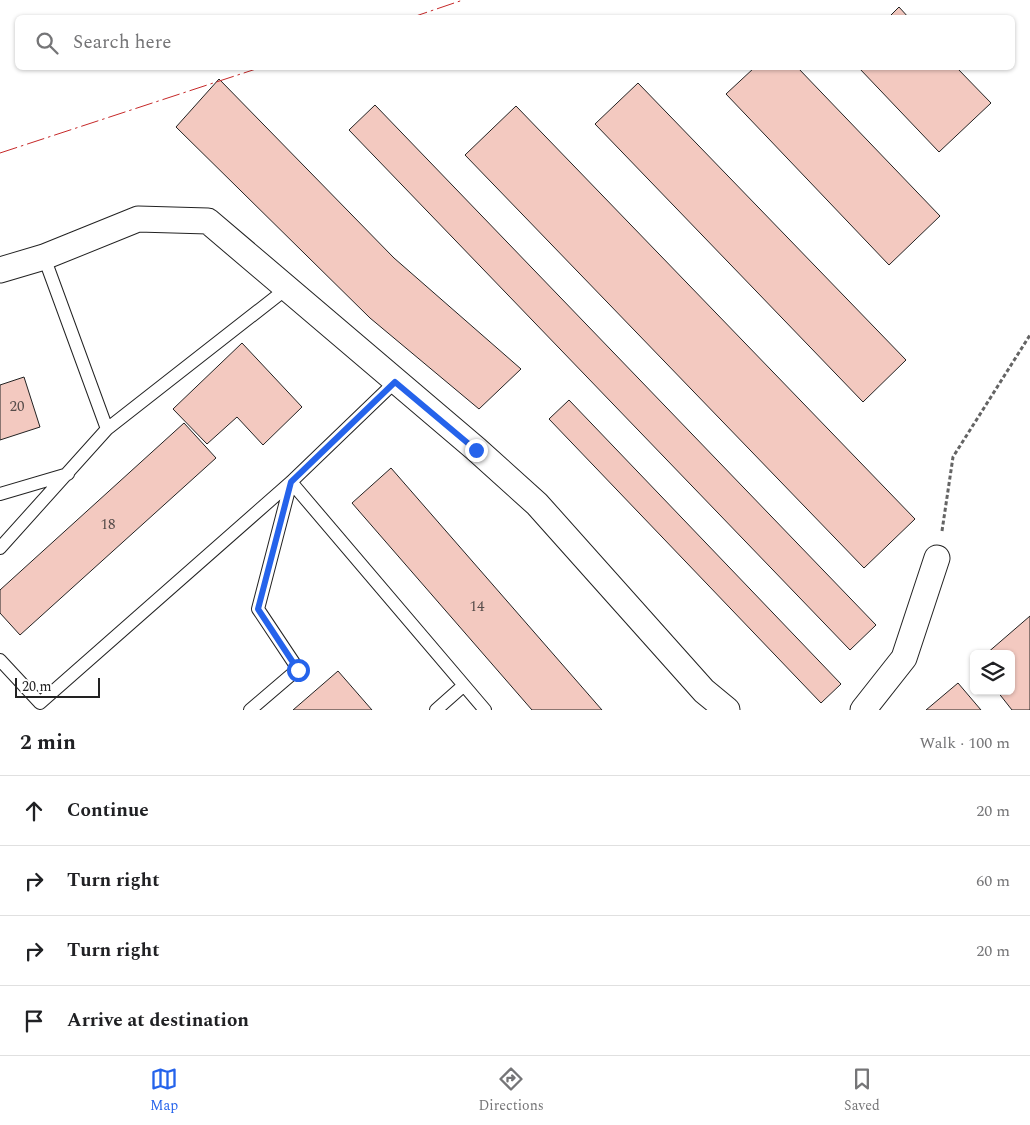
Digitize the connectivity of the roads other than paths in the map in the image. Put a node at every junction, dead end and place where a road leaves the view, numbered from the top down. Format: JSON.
{"nodes":[{"id":1,"x":44,"y":257,"type":"junction"},
{"id":2,"x":0,"y":270,"type":"edge"},
{"id":3,"x":286,"y":290,"type":"junction"},
{"id":4,"x":395,"y":382,"type":"junction"},
{"id":5,"x":107,"y":429,"type":"junction"},
{"id":6,"x":68,"y":474,"type":"junction"},
{"id":7,"x":291,"y":482,"type":"junction"},
{"id":8,"x":0,"y":494,"type":"edge"},
{"id":9,"x":0,"y":548,"type":"edge"},
{"id":10,"x":937,"y":558,"type":"road end"},
{"id":11,"x":0,"y":660,"type":"edge"},
{"id":12,"x":463,"y":686,"type":"junction"},
{"id":13,"x":250,"y":710,"type":"edge"},
{"id":14,"x":436,"y":710,"type":"edge"},
{"id":15,"x":485,"y":710,"type":"edge"},
{"id":16,"x":727,"y":710,"type":"edge"},
{"id":17,"x":863,"y":710,"type":"edge"}],
"edges":[{"from":1,"to":2,"type":"street"},
{"from":1,"to":3,"type":"street"},
{"from":1,"to":5,"type":"lane"},
{"from":3,"to":4,"type":"street"},
{"from":3,"to":5,"type":"lane"},
{"from":4,"to":7,"type":"lane"},
{"from":4,"to":16,"type":"street"},
{"from":5,"to":6,"type":"lane"},
{"from":6,"to":8,"type":"lane"},
{"from":6,"to":9,"type":"lane"},
{"from":7,"to":11,"type":"lane"},
{"from":7,"to":12,"type":"lane"},
{"from":7,"to":13,"type":"lane"},
{"from":10,"to":17,"type":"street"},
{"from":12,"to":14,"type":"lane"},
{"from":12,"to":15,"type":"lane"}]}
